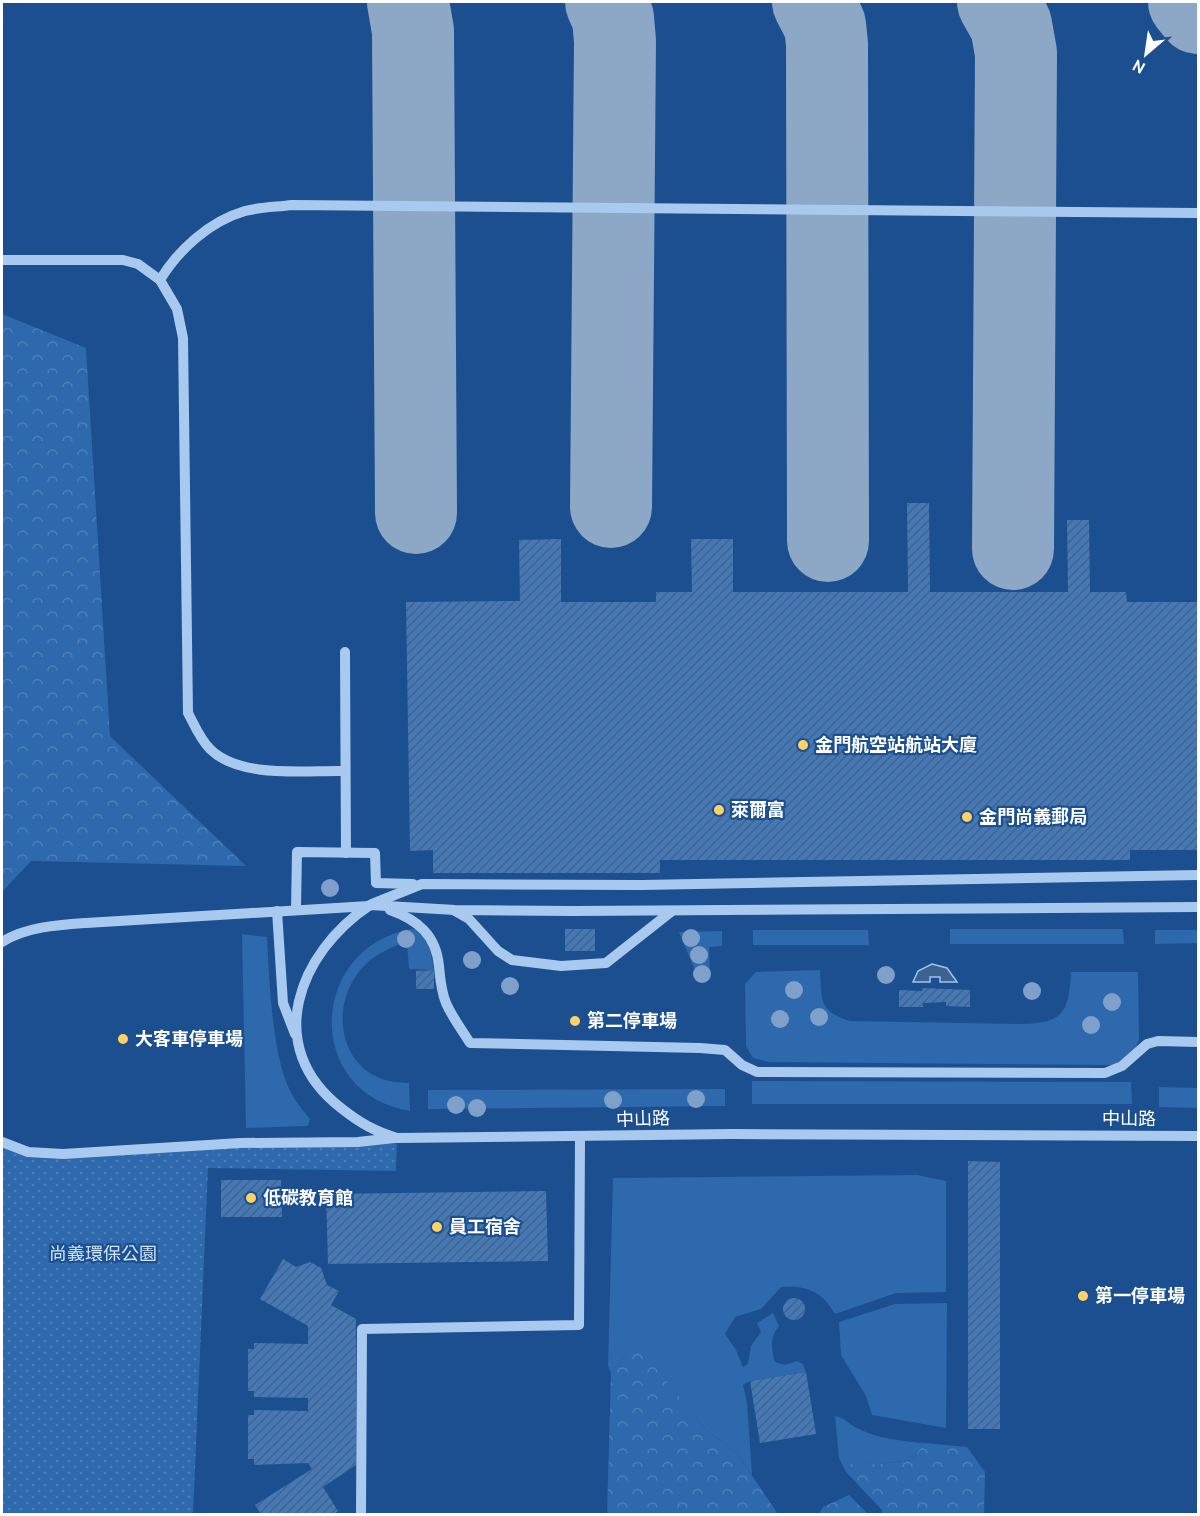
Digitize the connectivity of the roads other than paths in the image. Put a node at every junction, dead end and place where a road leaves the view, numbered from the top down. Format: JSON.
{"nodes":[{"id":1,"x":1198,"y":213,"type":"edge"},
{"id":2,"x":2,"y":260,"type":"edge"},
{"id":3,"x":160,"y":280,"type":"junction"},
{"id":4,"x":345,"y":652,"type":"dead end"},
{"id":5,"x":345,"y":771,"type":"junction"},
{"id":6,"x":346,"y":853,"type":"junction"},
{"id":7,"x":1198,"y":874,"type":"edge"},
{"id":8,"x":422,"y":884,"type":"junction"},
{"id":9,"x":370,"y":905,"type":"junction"},
{"id":10,"x":1198,"y":907,"type":"edge"},
{"id":11,"x":296,"y":909,"type":"junction"},
{"id":12,"x":455,"y":910,"type":"junction"},
{"id":13,"x":277,"y":911,"type":"junction"},
{"id":14,"x":672,"y":911,"type":"junction"},
{"id":15,"x":2,"y":942,"type":"edge"},
{"id":16,"x":296,"y":1036,"type":"junction"},
{"id":17,"x":1198,"y":1042,"type":"edge"},
{"id":18,"x":1198,"y":1136,"type":"edge"},
{"id":19,"x":397,"y":1138,"type":"junction"},
{"id":20,"x":580,"y":1138,"type":"junction"},
{"id":21,"x":2,"y":1142,"type":"edge"},
{"id":22,"x":361,"y":1515,"type":"edge"}],
"edges":[{"from":1,"to":3,"type":"street"},
{"from":2,"to":3,"type":"street"},
{"from":3,"to":5,"type":"street"},
{"from":4,"to":5,"type":"street"},
{"from":5,"to":6,"type":"street"},
{"from":6,"to":8,"type":"street"},
{"from":6,"to":11,"type":"street"},
{"from":7,"to":8,"type":"street","name":"中山路"},
{"from":8,"to":9,"type":"street","name":"中山路"},
{"from":9,"to":11,"type":"street"},
{"from":9,"to":12,"type":"street"},
{"from":9,"to":16,"type":"street","name":"中山路"},
{"from":9,"to":17,"type":"street"},
{"from":10,"to":14,"type":"street"},
{"from":11,"to":13,"type":"street"},
{"from":12,"to":14,"type":"street"},
{"from":12,"to":14,"type":"street"},
{"from":13,"to":15,"type":"street"},
{"from":13,"to":16,"type":"street"},
{"from":16,"to":19,"type":"street","name":"中山路"},
{"from":18,"to":20,"type":"street","name":"中山路"},
{"from":19,"to":20,"type":"street","name":"中山路"},
{"from":19,"to":21,"type":"street"},
{"from":20,"to":22,"type":"street"}]}
